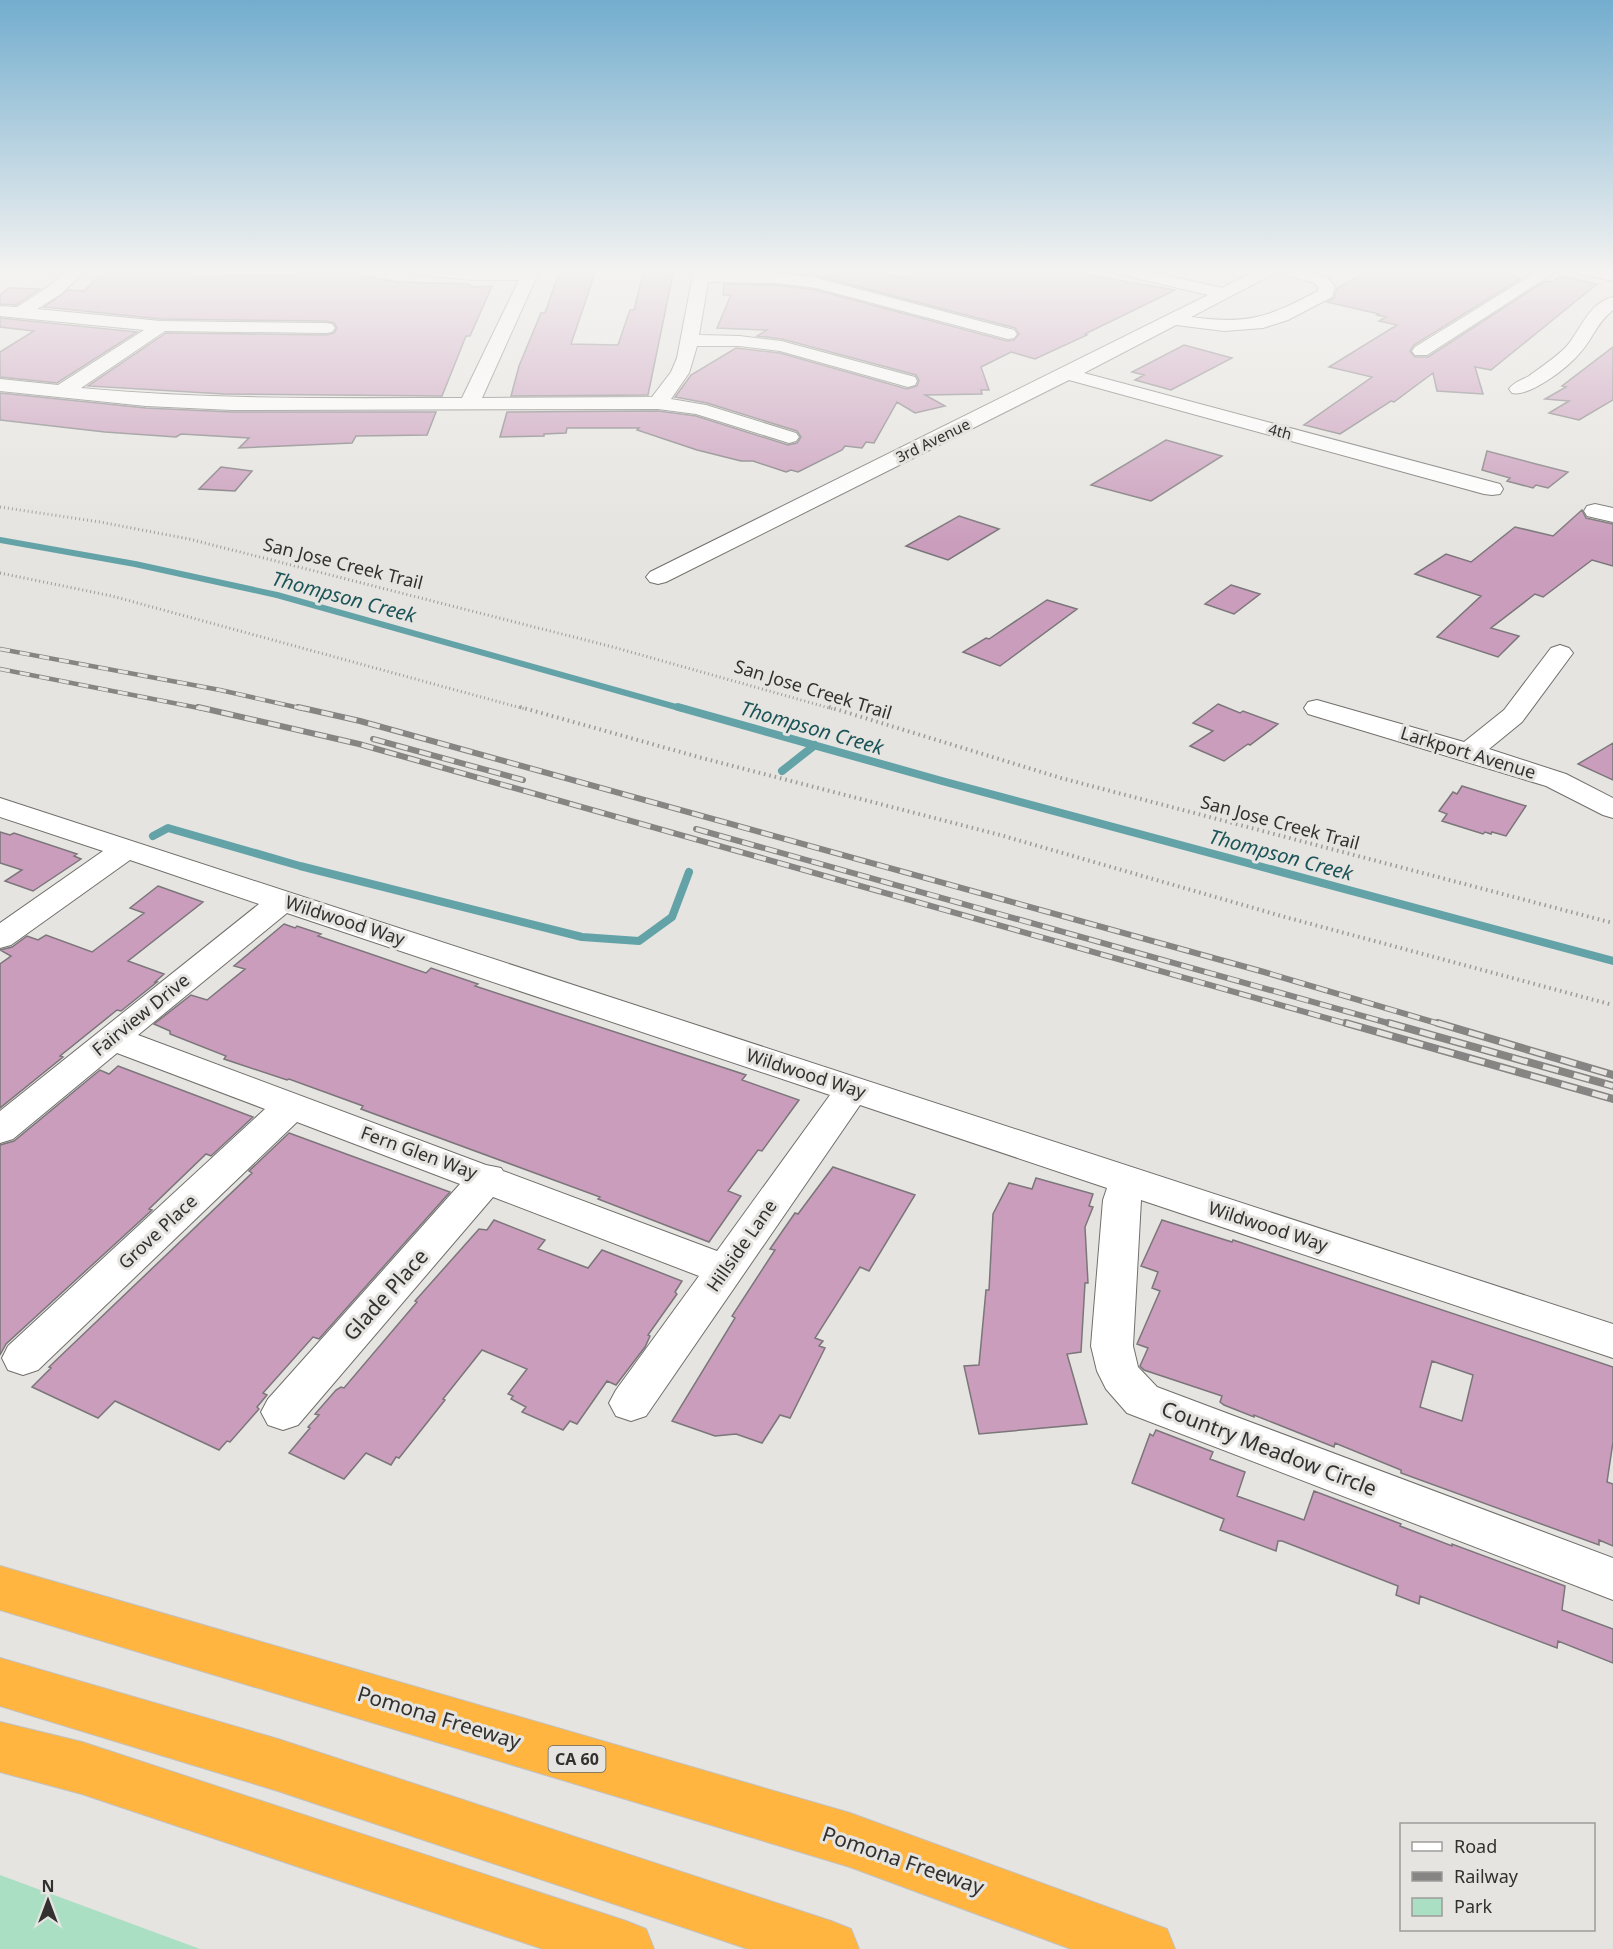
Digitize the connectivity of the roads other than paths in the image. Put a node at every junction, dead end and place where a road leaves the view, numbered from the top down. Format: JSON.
{"nodes":[{"id":1,"x":110,"y":360,"type":"edge"},
{"id":2,"x":489,"y":360,"type":"edge"},
{"id":3,"x":685,"y":360,"type":"edge"},
{"id":4,"x":832,"y":360,"type":"edge"},
{"id":5,"x":1094,"y":360,"type":"edge"},
{"id":6,"x":1561,"y":360,"type":"edge"},
{"id":7,"x":1067,"y":374,"type":"junction"},
{"id":8,"x":908,"y":381,"type":"dead end"},
{"id":9,"x":0,"y":385,"type":"edge"},
{"id":10,"x":1519,"y":389,"type":"dead end"},
{"id":11,"x":61,"y":392,"type":"junction"},
{"id":12,"x":658,"y":403,"type":"junction"},
{"id":13,"x":469,"y":404,"type":"junction"},
{"id":14,"x":789,"y":436,"type":"dead end"},
{"id":15,"x":1492,"y":489,"type":"dead end"},
{"id":16,"x":658,"y":577,"type":"dead end"},
{"id":17,"x":1560,"y":653,"type":"dead end"},
{"id":18,"x":1317,"y":708,"type":"dead end"},
{"id":19,"x":1469,"y":752,"type":"junction"},
{"id":20,"x":0,"y":807,"type":"edge"},
{"id":21,"x":1613,"y":809,"type":"edge"},
{"id":22,"x":126,"y":849,"type":"junction"},
{"id":23,"x":283,"y":900,"type":"junction"},
{"id":24,"x":0,"y":938,"type":"edge"},
{"id":25,"x":112,"y":1038,"type":"junction"},
{"id":26,"x":853,"y":1089,"type":"junction"},
{"id":27,"x":292,"y":1105,"type":"junction"},
{"id":28,"x":0,"y":1130,"type":"edge"},
{"id":29,"x":488,"y":1178,"type":"junction"},
{"id":30,"x":1129,"y":1181,"type":"junction"},
{"id":31,"x":725,"y":1270,"type":"junction"},
{"id":32,"x":1613,"y":1341,"type":"edge"},
{"id":33,"x":23,"y":1358,"type":"dead end"},
{"id":34,"x":631,"y":1403,"type":"dead end"},
{"id":35,"x":283,"y":1412,"type":"dead end"},
{"id":36,"x":1613,"y":1579,"type":"edge"},
{"id":37,"x":0,"y":1588,"type":"edge"},
{"id":38,"x":0,"y":1682,"type":"edge"},
{"id":39,"x":0,"y":1747,"type":"edge"},
{"id":40,"x":626,"y":1949,"type":"edge"},
{"id":41,"x":831,"y":1949,"type":"edge"},
{"id":42,"x":1147,"y":1949,"type":"edge"}],
"edges":[{"from":1,"to":11,"type":"street"},
{"from":2,"to":13,"type":"street"},
{"from":3,"to":12,"type":"street"},
{"from":4,"to":8,"type":"street"},
{"from":5,"to":7,"type":"street","name":"3rd Avenue"},
{"from":6,"to":10,"type":"street"},
{"from":7,"to":15,"type":"street","name":"4th"},
{"from":7,"to":16,"type":"street","name":"3rd Avenue"},
{"from":9,"to":11,"type":"street"},
{"from":11,"to":13,"type":"street"},
{"from":12,"to":13,"type":"street"},
{"from":12,"to":14,"type":"street"},
{"from":17,"to":19,"type":"street"},
{"from":18,"to":19,"type":"street","name":"Larkport Avenue"},
{"from":19,"to":21,"type":"street","name":"Larkport Avenue"},
{"from":20,"to":22,"type":"street","name":"Wildwood Way"},
{"from":22,"to":23,"type":"street","name":"Wildwood Way"},
{"from":22,"to":24,"type":"street"},
{"from":23,"to":25,"type":"street","name":"Fairview Drive"},
{"from":23,"to":26,"type":"street","name":"Wildwood Way"},
{"from":25,"to":27,"type":"street","name":"Fern Glen Way"},
{"from":25,"to":28,"type":"street","name":"Fairview Drive"},
{"from":26,"to":30,"type":"street","name":"Wildwood Way"},
{"from":26,"to":31,"type":"street","name":"Hillside Lane"},
{"from":27,"to":29,"type":"street","name":"Fern Glen Way"},
{"from":27,"to":33,"type":"street","name":"Grove Place"},
{"from":29,"to":31,"type":"street","name":"Fern Glen Way"},
{"from":29,"to":35,"type":"street","name":"Glade Place"},
{"from":30,"to":32,"type":"street","name":"Wildwood Way"},
{"from":30,"to":36,"type":"street","name":"Country Meadow Circle"},
{"from":31,"to":34,"type":"street","name":"Hillside Lane"},
{"from":37,"to":42,"type":"highway","name":"Pomona Freeway","number":"CA 60"},
{"from":38,"to":41,"type":"highway"},
{"from":39,"to":40,"type":"highway"}]}
